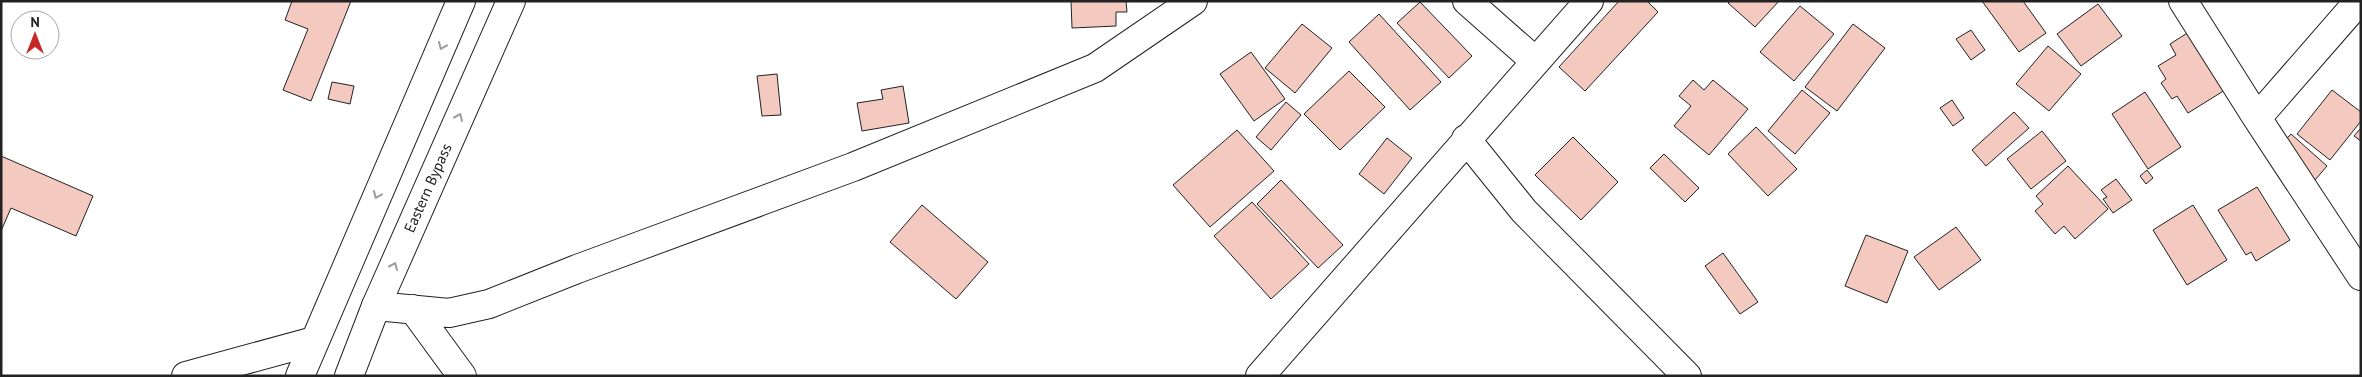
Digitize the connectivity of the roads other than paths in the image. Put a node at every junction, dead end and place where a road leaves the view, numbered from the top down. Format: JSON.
{"nodes":[{"id":1,"x":461,"y":1,"type":"edge"},
{"id":2,"x":511,"y":1,"type":"edge"},
{"id":3,"x":1193,"y":1,"type":"edge"},
{"id":4,"x":1467,"y":1,"type":"edge"},
{"id":5,"x":1589,"y":1,"type":"edge"},
{"id":6,"x":2184,"y":1,"type":"edge"},
{"id":7,"x":2359,"y":1,"type":"edge"},
{"id":8,"x":1535,"y":60,"type":"junction"},
{"id":9,"x":2257,"y":118,"type":"junction"},
{"id":10,"x":1466,"y":139,"type":"junction"},
{"id":11,"x":2361,"y":276,"type":"edge"},
{"id":12,"x":376,"y":306,"type":"junction"},
{"id":13,"x":413,"y":309,"type":"junction"},
{"id":14,"x":314,"y":341,"type":"junction"},
{"id":15,"x":186,"y":376,"type":"edge"},
{"id":16,"x":300,"y":376,"type":"edge"},
{"id":17,"x":349,"y":376,"type":"edge"},
{"id":18,"x":462,"y":376,"type":"edge"},
{"id":19,"x":1260,"y":376,"type":"edge"},
{"id":20,"x":1686,"y":376,"type":"edge"}],
"edges":[{"from":1,"to":14,"type":"main road","one_way":true},
{"from":12,"to":2,"type":"main road","name":"Eastern Bypass","one_way":true},
{"from":3,"to":13,"type":"main road"},
{"from":4,"to":8,"type":"main road"},
{"from":5,"to":8,"type":"main road"},
{"from":6,"to":9,"type":"main road"},
{"from":7,"to":9,"type":"main road"},
{"from":8,"to":10,"type":"main road"},
{"from":9,"to":11,"type":"main road"},
{"from":10,"to":19,"type":"main road"},
{"from":10,"to":20,"type":"main road"},
{"from":12,"to":13,"type":"main road"},
{"from":12,"to":17,"type":"main road","name":"Eastern Bypass"},
{"from":13,"to":18,"type":"main road"},
{"from":14,"to":15,"type":"main road"},
{"from":14,"to":16,"type":"main road"}]}
